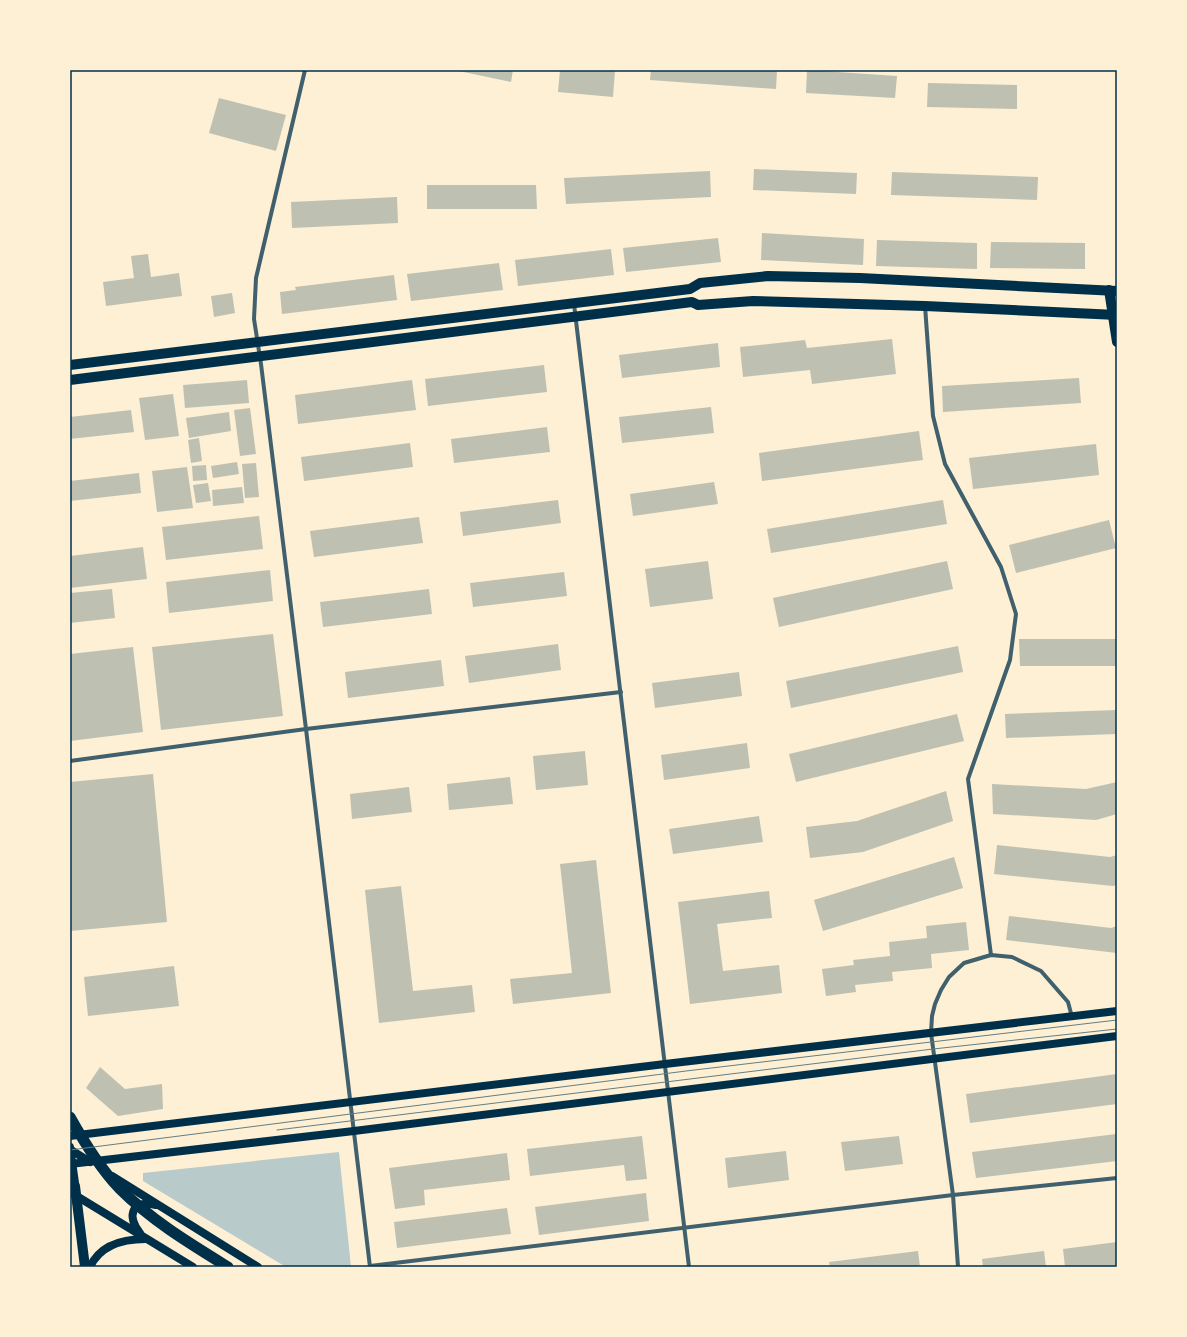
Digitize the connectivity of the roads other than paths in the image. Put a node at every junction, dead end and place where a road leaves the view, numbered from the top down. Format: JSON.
{"nodes":[{"id":1,"x":305,"y":70,"type":"edge"},
{"id":2,"x":1113,"y":291,"type":"edge"},
{"id":3,"x":574,"y":303,"type":"junction"},
{"id":4,"x":925,"y":306,"type":"junction"},
{"id":5,"x":1115,"y":315,"type":"edge"},
{"id":6,"x":575,"y":317,"type":"junction"},
{"id":7,"x":257,"y":342,"type":"junction"},
{"id":8,"x":1117,"y":342,"type":"edge"},
{"id":9,"x":260,"y":356,"type":"junction"},
{"id":10,"x":70,"y":365,"type":"edge"},
{"id":11,"x":70,"y":380,"type":"edge"},
{"id":12,"x":621,"y":692,"type":"junction"},
{"id":13,"x":306,"y":730,"type":"junction"},
{"id":14,"x":70,"y":761,"type":"edge"},
{"id":15,"x":991,"y":955,"type":"junction"},
{"id":16,"x":1117,"y":1011,"type":"edge"},
{"id":17,"x":1072,"y":1017,"type":"junction"},
{"id":18,"x":931,"y":1033,"type":"junction"},
{"id":19,"x":1117,"y":1036,"type":"edge"},
{"id":20,"x":935,"y":1058,"type":"junction"},
{"id":21,"x":665,"y":1064,"type":"junction"},
{"id":22,"x":668,"y":1091,"type":"junction"},
{"id":23,"x":351,"y":1102,"type":"junction"},
{"id":24,"x":70,"y":1118,"type":"edge"},
{"id":25,"x":354,"y":1131,"type":"junction"},
{"id":26,"x":70,"y":1136,"type":"edge"},
{"id":27,"x":70,"y":1147,"type":"edge"},
{"id":28,"x":89,"y":1162,"type":"junction"},
{"id":29,"x":71,"y":1164,"type":"edge"},
{"id":30,"x":70,"y":1176,"type":"edge"},
{"id":31,"x":1117,"y":1178,"type":"edge"},
{"id":32,"x":74,"y":1191,"type":"edge"},
{"id":33,"x":953,"y":1195,"type":"junction"},
{"id":34,"x":164,"y":1208,"type":"junction"},
{"id":35,"x":684,"y":1227,"type":"junction"},
{"id":36,"x":147,"y":1239,"type":"junction"},
{"id":37,"x":85,"y":1267,"type":"edge"},
{"id":38,"x":90,"y":1267,"type":"edge"},
{"id":39,"x":193,"y":1267,"type":"edge"},
{"id":40,"x":228,"y":1267,"type":"edge"},
{"id":41,"x":258,"y":1267,"type":"edge"},
{"id":42,"x":370,"y":1267,"type":"edge"},
{"id":43,"x":689,"y":1267,"type":"edge"},
{"id":44,"x":958,"y":1267,"type":"edge"}],
"edges":[{"from":1,"to":7,"type":"street"},
{"from":2,"to":3,"type":"main road"},
{"from":2,"to":5,"type":"main road"},
{"from":3,"to":6,"type":"street"},
{"from":3,"to":7,"type":"main road"},
{"from":4,"to":5,"type":"main road"},
{"from":4,"to":6,"type":"main road"},
{"from":4,"to":15,"type":"street"},
{"from":5,"to":8,"type":"main road"},
{"from":6,"to":9,"type":"main road"},
{"from":6,"to":12,"type":"street"},
{"from":7,"to":9,"type":"street"},
{"from":7,"to":10,"type":"main road"},
{"from":9,"to":11,"type":"main road"},
{"from":9,"to":13,"type":"street"},
{"from":12,"to":13,"type":"street"},
{"from":12,"to":21,"type":"street"},
{"from":13,"to":14,"type":"street"},
{"from":13,"to":23,"type":"street"},
{"from":15,"to":17,"type":"street"},
{"from":15,"to":18,"type":"street"},
{"from":16,"to":17,"type":"main road"},
{"from":17,"to":18,"type":"main road"},
{"from":18,"to":20,"type":"street"},
{"from":18,"to":21,"type":"main road"},
{"from":19,"to":20,"type":"main road"},
{"from":20,"to":22,"type":"main road"},
{"from":20,"to":33,"type":"street"},
{"from":21,"to":22,"type":"street"},
{"from":21,"to":23,"type":"main road"},
{"from":22,"to":25,"type":"main road"},
{"from":22,"to":35,"type":"street"},
{"from":23,"to":25,"type":"street"},
{"from":23,"to":26,"type":"main road"},
{"from":24,"to":40,"type":"highway"},
{"from":25,"to":28,"type":"main road"},
{"from":25,"to":42,"type":"street"},
{"from":27,"to":28,"type":"main road"},
{"from":27,"to":29,"type":"main road"},
{"from":28,"to":29,"type":"main road"},
{"from":28,"to":34,"type":"main road"},
{"from":29,"to":32,"type":"main road"},
{"from":30,"to":32,"type":"main road"},
{"from":31,"to":33,"type":"street"},
{"from":32,"to":36,"type":"main road"},
{"from":32,"to":37,"type":"main road"},
{"from":33,"to":35,"type":"street"},
{"from":33,"to":44,"type":"street"},
{"from":34,"to":36,"type":"main road"},
{"from":34,"to":41,"type":"main road"},
{"from":35,"to":42,"type":"street"},
{"from":35,"to":43,"type":"street"},
{"from":36,"to":38,"type":"main road"},
{"from":36,"to":39,"type":"main road"}]}
